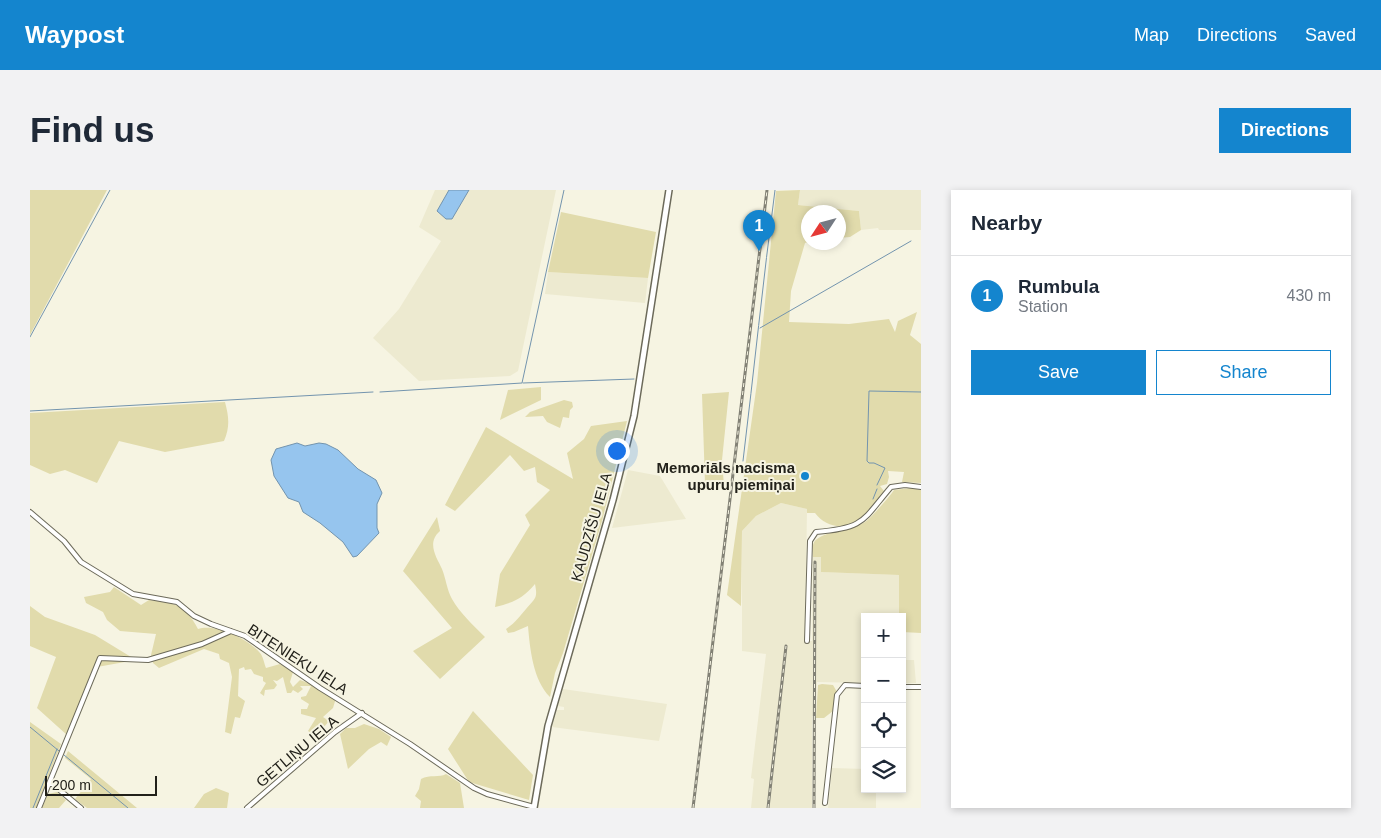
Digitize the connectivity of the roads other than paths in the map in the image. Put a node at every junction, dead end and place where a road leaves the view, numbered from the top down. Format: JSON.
{"nodes":[{"id":1,"x":669,"y":190,"type":"edge"},
{"id":2,"x":921,"y":487,"type":"edge"},
{"id":3,"x":30,"y":512,"type":"edge"},
{"id":4,"x":231,"y":631,"type":"junction"},
{"id":5,"x":807,"y":641,"type":"dead end"},
{"id":6,"x":861,"y":686,"type":"edge"},
{"id":7,"x":906,"y":686,"type":"edge"},
{"id":8,"x":921,"y":687,"type":"edge"},
{"id":9,"x":362,"y":713,"type":"junction"},
{"id":10,"x":50,"y":782,"type":"junction"},
{"id":11,"x":825,"y":803,"type":"dead end"},
{"id":12,"x":534,"y":807,"type":"edge"},
{"id":13,"x":39,"y":808,"type":"edge"},
{"id":14,"x":81,"y":808,"type":"edge"},
{"id":15,"x":247,"y":808,"type":"edge"}],
"edges":[{"from":1,"to":12,"type":"street","name":"KAUDZĪŠU IELA"},
{"from":2,"to":5,"type":"street"},
{"from":3,"to":4,"type":"street","name":"BITENIEKU IELA"},
{"from":4,"to":9,"type":"street","name":"BITENIEKU IELA"},
{"from":4,"to":10,"type":"street"},
{"from":6,"to":11,"type":"street"},
{"from":7,"to":8,"type":"street"},
{"from":9,"to":12,"type":"street","name":"BITENIEKU IELA"},
{"from":9,"to":15,"type":"street","name":"GETLIŅU IELA"},
{"from":10,"to":13,"type":"street"},
{"from":10,"to":14,"type":"street"}]}
